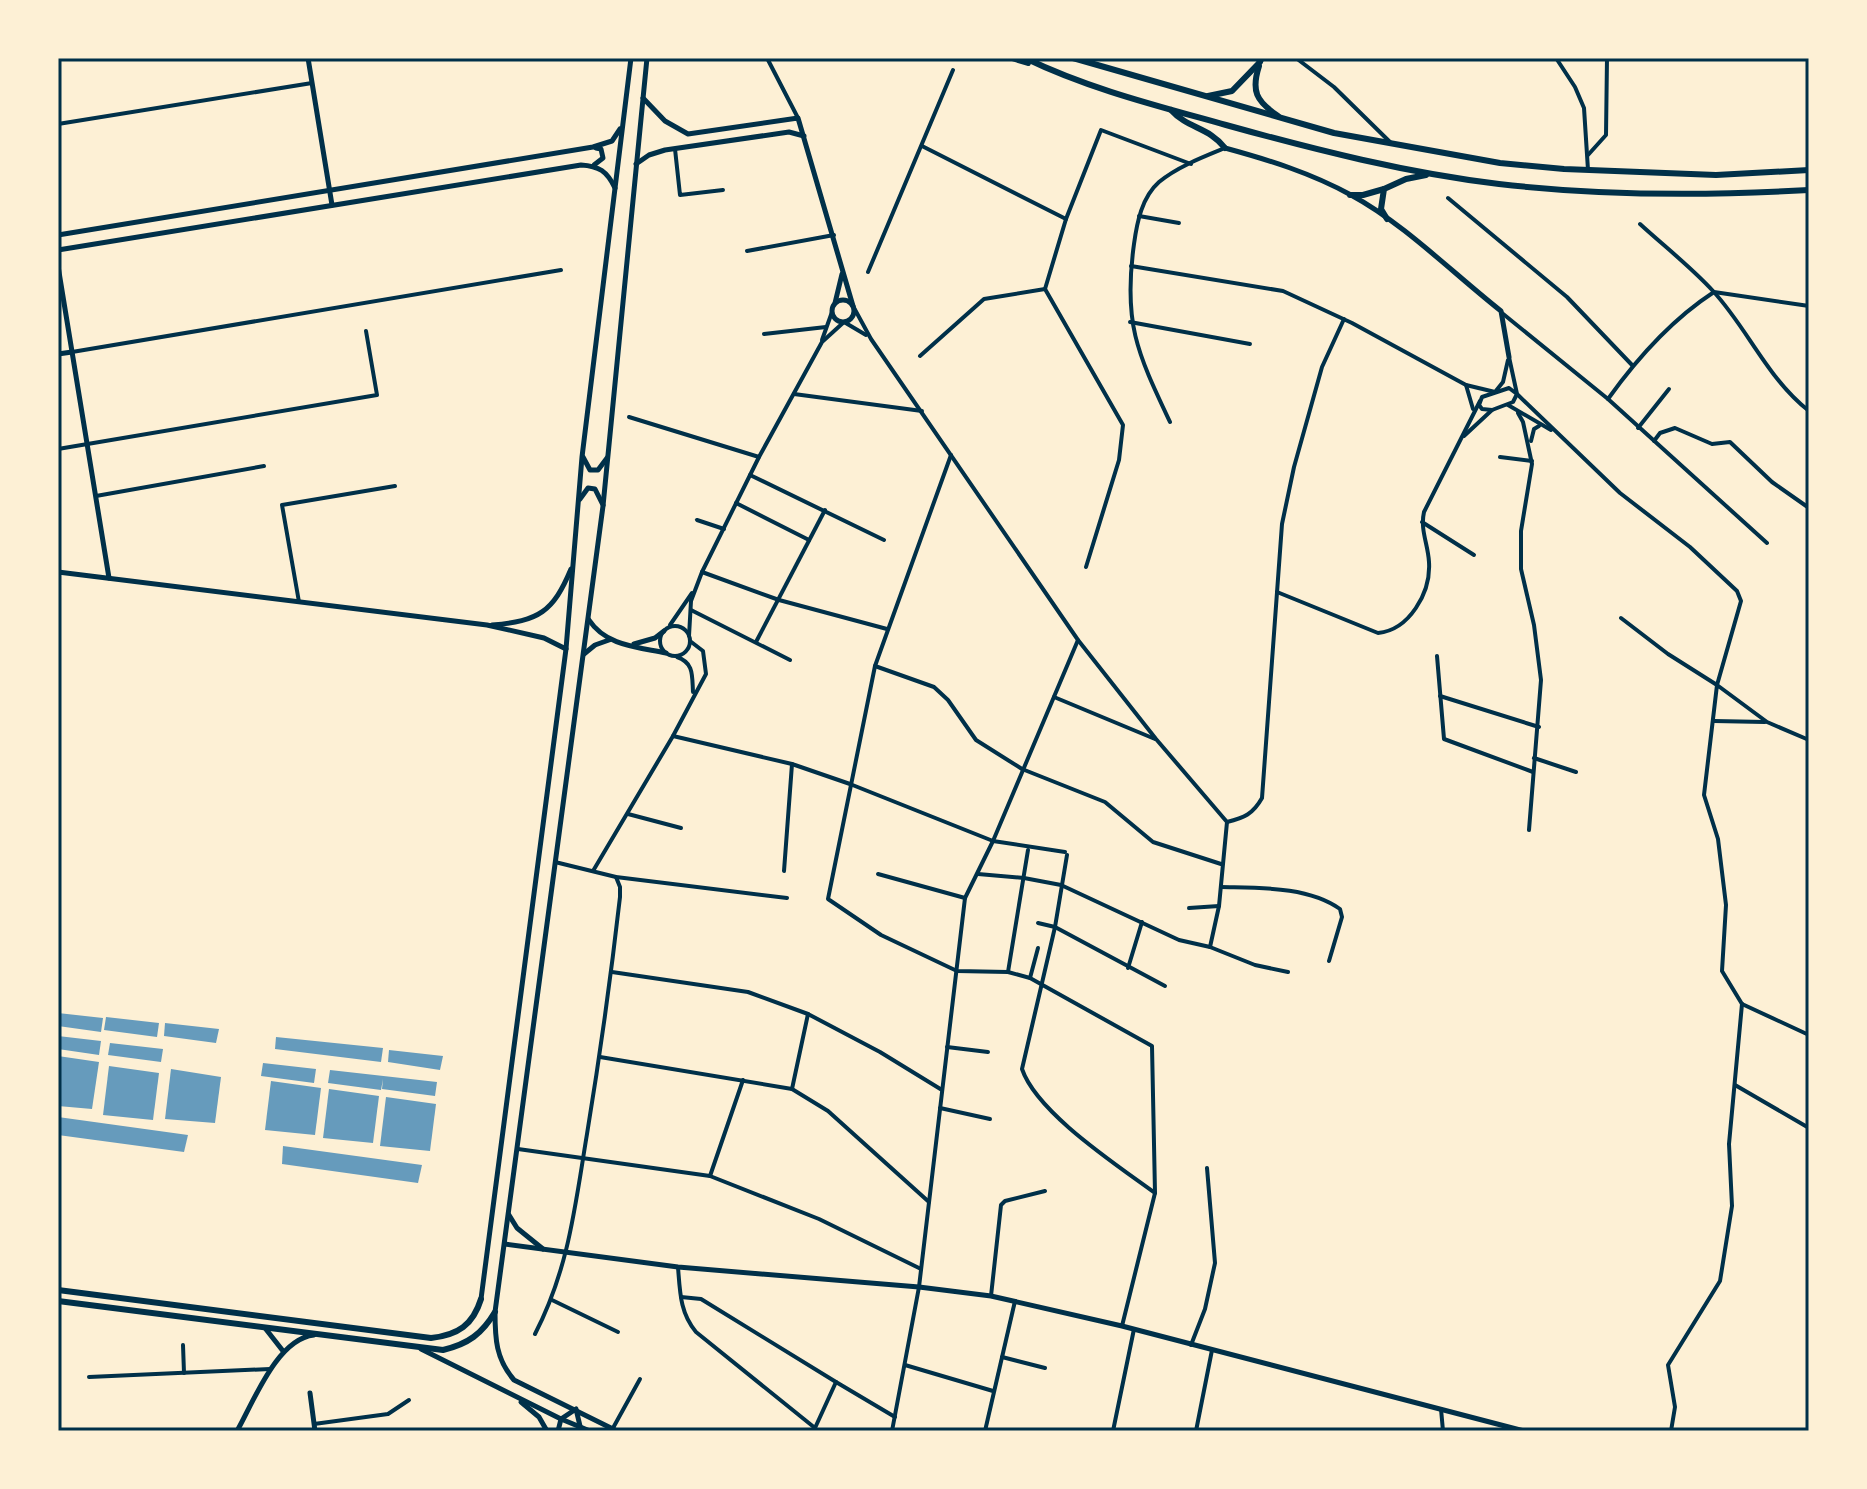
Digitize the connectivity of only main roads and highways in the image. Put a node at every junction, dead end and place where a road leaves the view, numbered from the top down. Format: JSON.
{"nodes":[{"id":1,"x":1012,"y":58,"type":"edge"},
{"id":2,"x":1025,"y":58,"type":"edge"},
{"id":3,"x":1073,"y":58,"type":"edge"},
{"id":4,"x":1260,"y":59,"type":"edge"},
{"id":5,"x":1058,"y":74,"type":"junction"},
{"id":6,"x":1198,"y":95,"type":"junction"},
{"id":7,"x":1171,"y":110,"type":"junction"},
{"id":8,"x":1286,"y":121,"type":"junction"},
{"id":9,"x":1225,"y":148,"type":"road end"},
{"id":10,"x":1809,"y":170,"type":"edge"},
{"id":11,"x":1436,"y":174,"type":"junction"},
{"id":12,"x":1384,"y":189,"type":"junction"},
{"id":13,"x":1809,"y":190,"type":"edge"},
{"id":14,"x":1350,"y":195,"type":"road end"},
{"id":15,"x":1387,"y":219,"type":"road end"},
{"id":16,"x":58,"y":1290,"type":"edge"},
{"id":17,"x":481,"y":1299,"type":"road end"},
{"id":18,"x":58,"y":1301,"type":"edge"},
{"id":19,"x":495,"y":1312,"type":"road end"}],
"edges":[{"from":1,"to":5,"type":"main road"},
{"from":2,"to":5,"type":"main road"},
{"from":3,"to":6,"type":"main road"},
{"from":4,"to":6,"type":"main road"},
{"from":4,"to":8,"type":"main road"},
{"from":5,"to":7,"type":"main road"},
{"from":6,"to":8,"type":"main road"},
{"from":7,"to":9,"type":"main road"},
{"from":7,"to":11,"type":"main road"},
{"from":8,"to":10,"type":"main road"},
{"from":11,"to":12,"type":"main road"},
{"from":11,"to":13,"type":"main road"},
{"from":12,"to":14,"type":"main road"},
{"from":12,"to":15,"type":"main road"},
{"from":16,"to":17,"type":"main road"},
{"from":18,"to":19,"type":"main road"}]}
